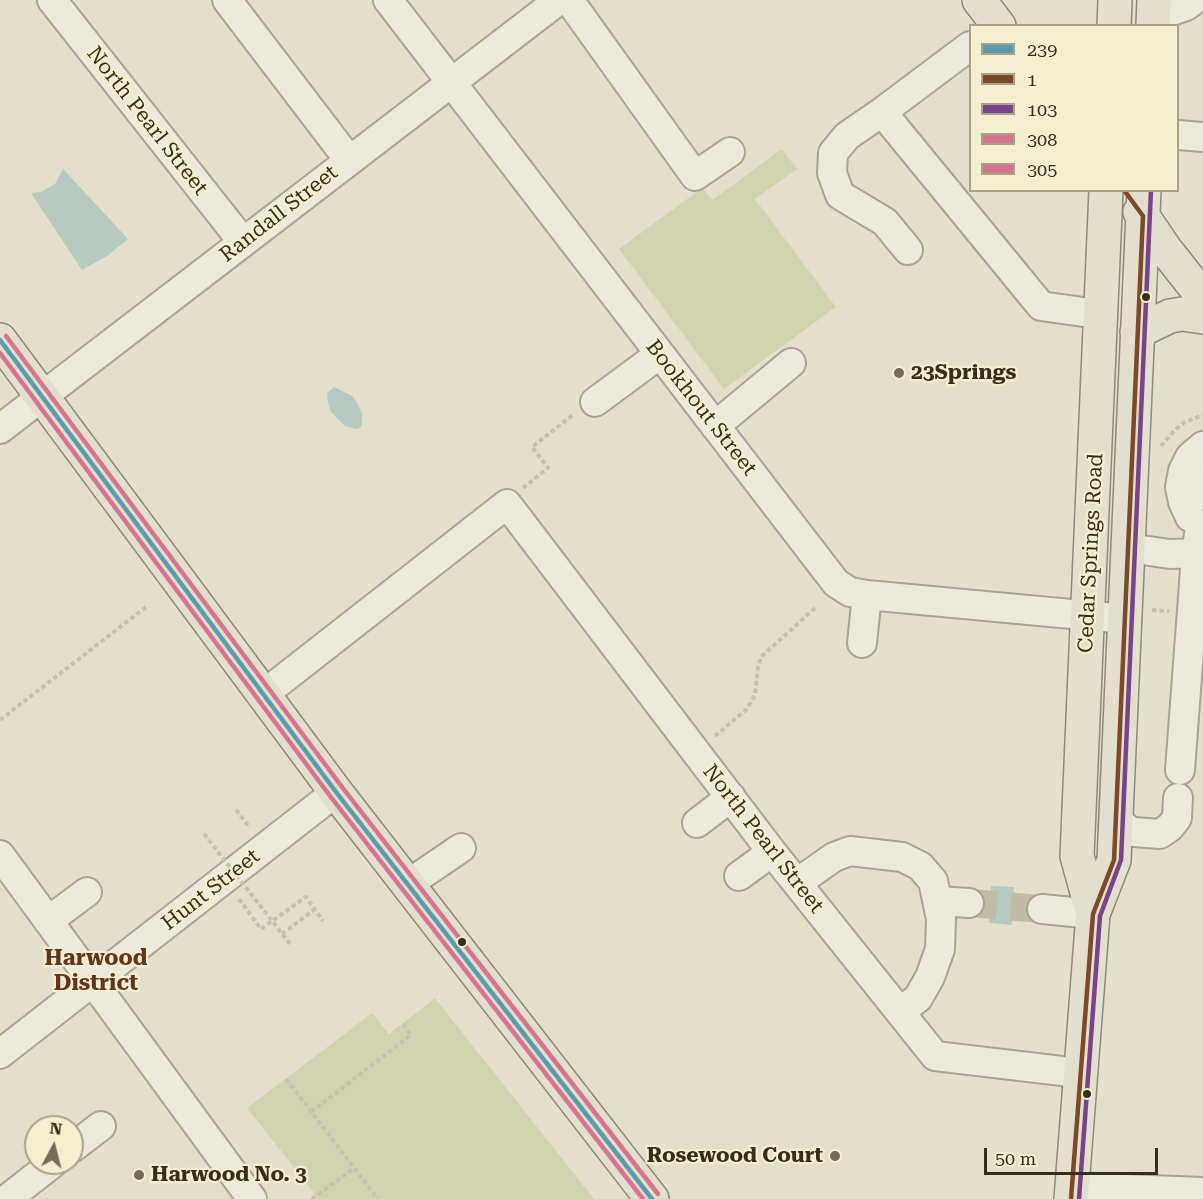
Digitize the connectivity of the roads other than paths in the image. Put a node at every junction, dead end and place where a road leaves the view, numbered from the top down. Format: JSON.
{"nodes":[{"id":1,"x":52,"y":0,"type":"edge"},
{"id":2,"x":227,"y":0,"type":"edge"},
{"id":3,"x":388,"y":0,"type":"edge"},
{"id":4,"x":559,"y":0,"type":"edge"},
{"id":5,"x":569,"y":0,"type":"edge"},
{"id":6,"x":979,"y":0,"type":"edge"},
{"id":7,"x":1115,"y":0,"type":"edge"},
{"id":8,"x":1194,"y":0,"type":"edge"},
{"id":9,"x":1154,"y":14,"type":"edge"},
{"id":10,"x":997,"y":24,"type":"edge"},
{"id":11,"x":1114,"y":24,"type":"edge"},
{"id":12,"x":969,"y":47,"type":"edge"},
{"id":13,"x":452,"y":82,"type":"junction"},
{"id":14,"x":882,"y":112,"type":"junction"},
{"id":15,"x":1179,"y":135,"type":"edge"},
{"id":16,"x":1203,"y":137,"type":"edge"},
{"id":17,"x":730,"y":152,"type":"dead end"},
{"id":18,"x":350,"y":160,"type":"junction"},
{"id":19,"x":1106,"y":192,"type":"edge"},
{"id":20,"x":1137,"y":199,"type":"edge"},
{"id":21,"x":243,"y":242,"type":"junction"},
{"id":22,"x":908,"y":250,"type":"dead end"},
{"id":23,"x":1201,"y":297,"type":"edge"},
{"id":24,"x":1101,"y":312,"type":"junction"},
{"id":25,"x":1137,"y":332,"type":"junction"},
{"id":26,"x":0,"y":340,"type":"edge"},
{"id":27,"x":660,"y":354,"type":"junction"},
{"id":28,"x":791,"y":363,"type":"dead end"},
{"id":29,"x":41,"y":396,"type":"junction"},
{"id":30,"x":588,"y":405,"type":"road end"},
{"id":31,"x":715,"y":426,"type":"junction"},
{"id":32,"x":0,"y":429,"type":"edge"},
{"id":33,"x":1203,"y":446,"type":"edge"},
{"id":34,"x":1203,"y":479,"type":"edge"},
{"id":35,"x":1199,"y":512,"type":"edge"},
{"id":36,"x":1091,"y":546,"type":"junction"},
{"id":37,"x":1128,"y":548,"type":"junction"},
{"id":38,"x":1199,"y":554,"type":"edge"},
{"id":39,"x":867,"y":596,"type":"junction"},
{"id":40,"x":1198,"y":597,"type":"edge"},
{"id":41,"x":1088,"y":616,"type":"junction"},
{"id":42,"x":1125,"y":619,"type":"junction"},
{"id":43,"x":862,"y":643,"type":"dead end"},
{"id":44,"x":264,"y":694,"type":"junction"},
{"id":45,"x":1180,"y":770,"type":"dead end"},
{"id":46,"x":336,"y":792,"type":"junction"},
{"id":47,"x":731,"y":797,"type":"junction"},
{"id":48,"x":1178,"y":798,"type":"dead end"},
{"id":49,"x":1116,"y":818,"type":"junction"},
{"id":50,"x":697,"y":823,"type":"dead end"},
{"id":51,"x":461,"y":848,"type":"dead end"},
{"id":52,"x":772,"y":852,"type":"junction"},
{"id":53,"x":0,"y":855,"type":"edge"},
{"id":54,"x":739,"y":876,"type":"dead end"},
{"id":55,"x":797,"y":883,"type":"junction"},
{"id":56,"x":408,"y":884,"type":"junction"},
{"id":57,"x":87,"y":892,"type":"dead end"},
{"id":58,"x":939,"y":901,"type":"junction"},
{"id":59,"x":969,"y":903,"type":"tunnel mouth"},
{"id":60,"x":1042,"y":909,"type":"tunnel mouth"},
{"id":61,"x":1093,"y":914,"type":"junction"},
{"id":62,"x":48,"y":921,"type":"junction"},
{"id":63,"x":94,"y":981,"type":"junction"},
{"id":64,"x":900,"y":1012,"type":"junction"},
{"id":65,"x":0,"y":1054,"type":"edge"},
{"id":66,"x":1080,"y":1073,"type":"junction"},
{"id":67,"x":100,"y":1126,"type":"dead end"},
{"id":68,"x":84,"y":1139,"type":"edge"},
{"id":69,"x":38,"y":1175,"type":"edge"},
{"id":70,"x":1203,"y":1192,"type":"edge"},
{"id":71,"x":1072,"y":1193,"type":"edge"},
{"id":72,"x":7,"y":1199,"type":"edge"},
{"id":73,"x":252,"y":1199,"type":"edge"},
{"id":74,"x":652,"y":1199,"type":"edge"}],
"edges":[{"from":1,"to":21,"type":"street","name":"North Pearl Street"},
{"from":2,"to":18,"type":"street"},
{"from":3,"to":13,"type":"street","name":"Bookhout Street"},
{"from":4,"to":13,"type":"street","name":"Randall Street"},
{"from":5,"to":17,"type":"street"},
{"from":6,"to":10,"type":"main road"},
{"from":7,"to":11,"type":"main road"},
{"from":8,"to":9,"type":"street"},
{"from":12,"to":14,"type":"street"},
{"from":13,"to":18,"type":"street","name":"Randall Street"},
{"from":13,"to":27,"type":"street","name":"Bookhout Street"},
{"from":14,"to":22,"type":"street"},
{"from":14,"to":24,"type":"street"},
{"from":15,"to":16,"type":"street"},
{"from":18,"to":21,"type":"street","name":"Randall Street"},
{"from":19,"to":24,"type":"main road","name":"Cedar Springs Road"},
{"from":20,"to":23,"type":"main road"},
{"from":20,"to":25,"type":"main road","name":"Cedar Springs Road"},
{"from":21,"to":29,"type":"street","name":"Randall Street"},
{"from":23,"to":25,"type":"main road"},
{"from":24,"to":36,"type":"main road","name":"Cedar Springs Road"},
{"from":25,"to":37,"type":"main road","name":"Cedar Springs Road"},
{"from":26,"to":29,"type":"main road"},
{"from":27,"to":30,"type":"street"},
{"from":27,"to":31,"type":"street","name":"Bookhout Street"},
{"from":28,"to":31,"type":"street"},
{"from":29,"to":32,"type":"street","name":"Randall Street"},
{"from":29,"to":44,"type":"main road"},
{"from":31,"to":39,"type":"street","name":"Bookhout Street"},
{"from":33,"to":35,"type":"street"},
{"from":34,"to":35,"type":"street"},
{"from":35,"to":38,"type":"street"},
{"from":36,"to":37,"type":"main road"},
{"from":36,"to":41,"type":"main road","name":"Cedar Springs Road"},
{"from":37,"to":38,"type":"street"},
{"from":37,"to":42,"type":"main road","name":"Cedar Springs Road"},
{"from":38,"to":40,"type":"street"},
{"from":39,"to":41,"type":"street","name":"Bookhout Street"},
{"from":39,"to":43,"type":"street"},
{"from":40,"to":45,"type":"street"},
{"from":41,"to":42,"type":"street","name":"Bookhout Street"},
{"from":41,"to":61,"type":"main road","name":"Cedar Springs Road"},
{"from":42,"to":49,"type":"main road","name":"Cedar Springs Road"},
{"from":44,"to":46,"type":"main road"},
{"from":44,"to":47,"type":"street","name":"North Pearl Street"},
{"from":46,"to":56,"type":"main road"},
{"from":46,"to":63,"type":"street","name":"Hunt Street"},
{"from":47,"to":50,"type":"street"},
{"from":47,"to":52,"type":"street","name":"North Pearl Street"},
{"from":48,"to":49,"type":"street"},
{"from":49,"to":61,"type":"main road","name":"Cedar Springs Road"},
{"from":51,"to":56,"type":"street"},
{"from":52,"to":54,"type":"street"},
{"from":52,"to":55,"type":"street","name":"North Pearl Street"},
{"from":53,"to":62,"type":"street"},
{"from":55,"to":58,"type":"street"},
{"from":55,"to":64,"type":"street","name":"North Pearl Street"},
{"from":56,"to":74,"type":"main road"},
{"from":57,"to":62,"type":"street"},
{"from":58,"to":59,"type":"street"},
{"from":58,"to":64,"type":"street"},
{"from":60,"to":61,"type":"street"},
{"from":61,"to":66,"type":"main road","name":"Cedar Springs Road"},
{"from":62,"to":63,"type":"street"},
{"from":63,"to":65,"type":"street","name":"Hunt Street"},
{"from":63,"to":73,"type":"street"},
{"from":64,"to":66,"type":"street","name":"North Pearl Street"},
{"from":66,"to":71,"type":"main road","name":"Cedar Springs Road"},
{"from":67,"to":68,"type":"street"},
{"from":69,"to":72,"type":"street"},
{"from":70,"to":71,"type":"street"}]}
